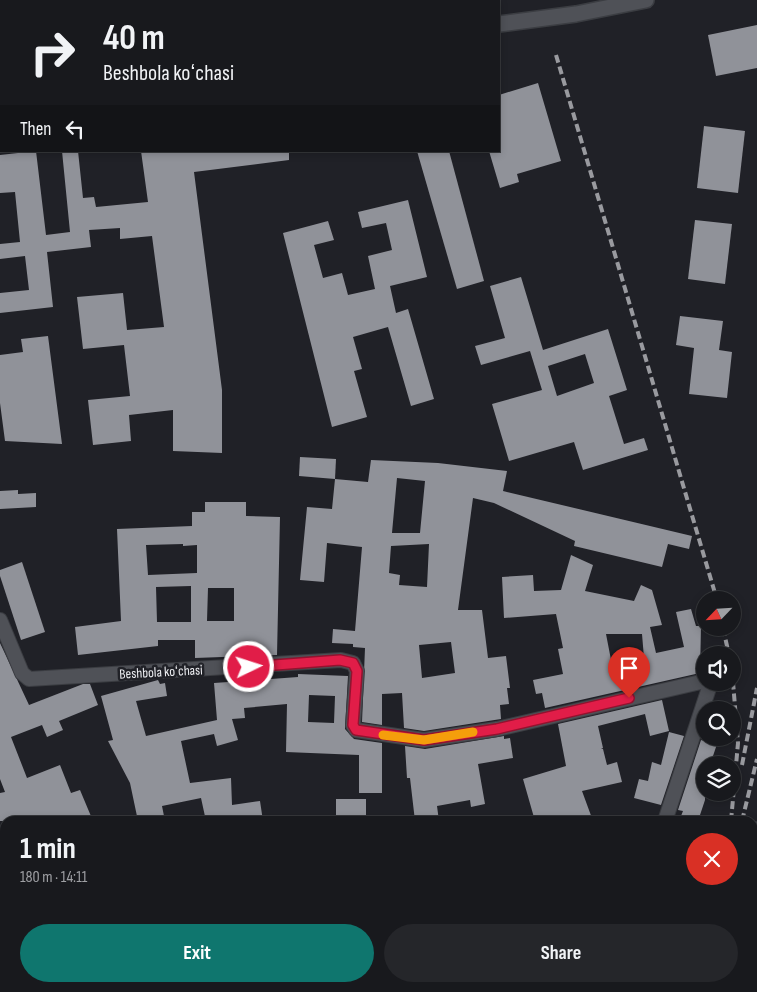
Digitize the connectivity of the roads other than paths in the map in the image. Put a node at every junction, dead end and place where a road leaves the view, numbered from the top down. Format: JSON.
{"nodes":[{"id":1,"x":646,"y":0,"type":"edge"},
{"id":2,"x":500,"y":24,"type":"edge"},
{"id":3,"x":0,"y":620,"type":"edge"},
{"id":4,"x":696,"y":683,"type":"edge"},
{"id":5,"x":708,"y":691,"type":"edge"},
{"id":6,"x":667,"y":816,"type":"edge"}],
"edges":[{"from":1,"to":2,"type":"main road"},
{"from":3,"to":4,"type":"street","name":"Beshbola koʻchasi"},
{"from":5,"to":6,"type":"street"}]}
